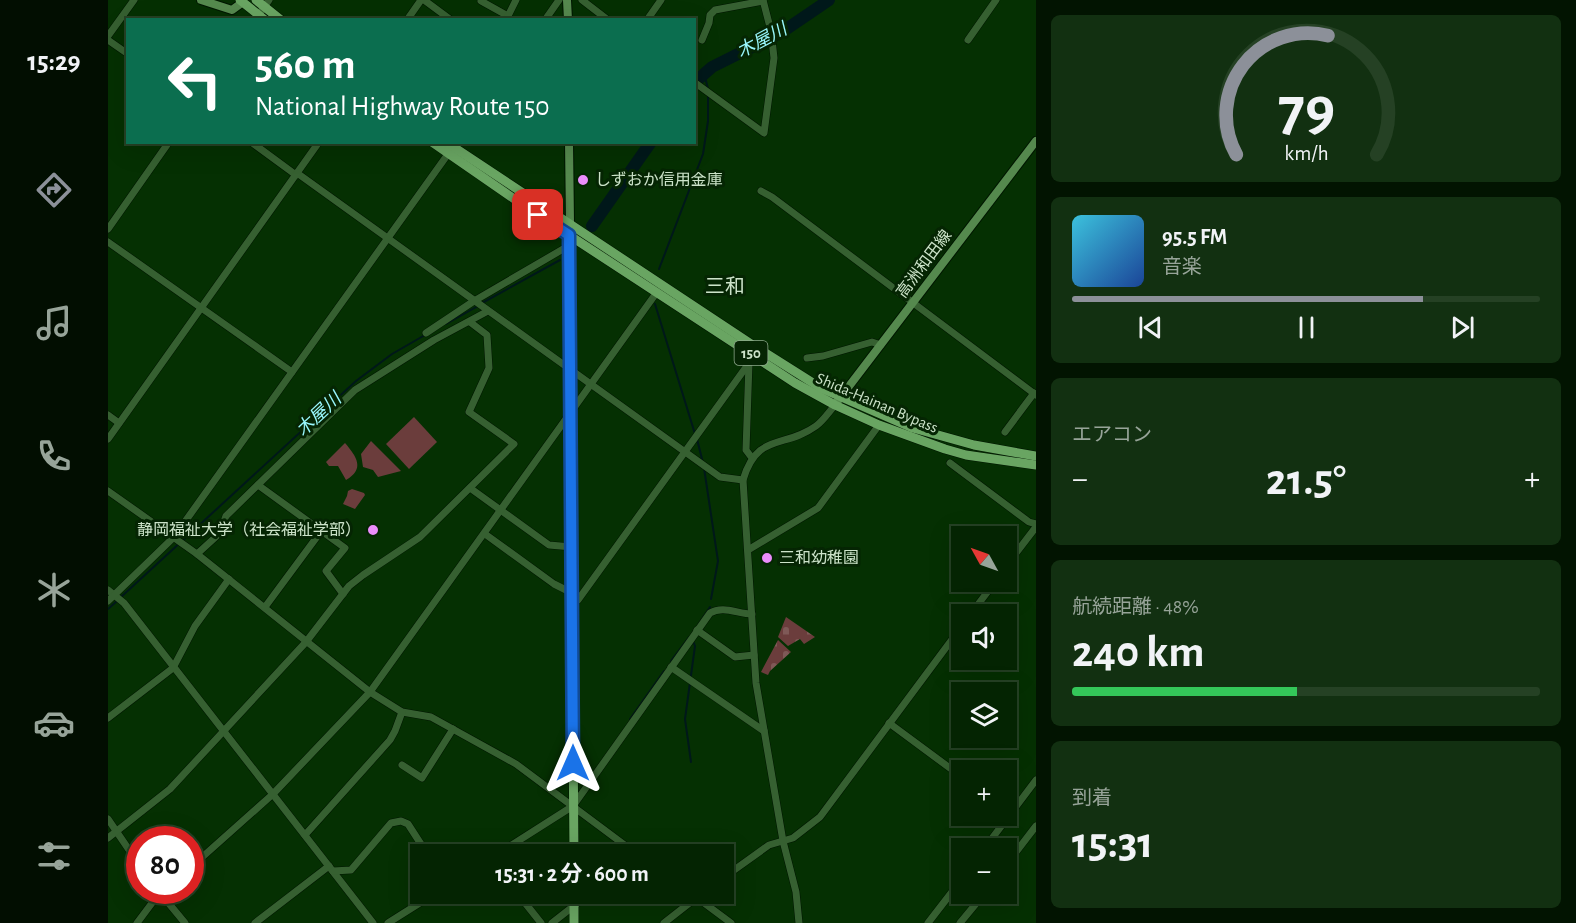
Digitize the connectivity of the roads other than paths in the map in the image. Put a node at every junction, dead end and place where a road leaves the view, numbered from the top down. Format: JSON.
{"nodes":[{"id":1,"x":134,"y":0,"type":"edge"},
{"id":2,"x":201,"y":0,"type":"edge"},
{"id":3,"x":256,"y":0,"type":"edge"},
{"id":4,"x":422,"y":0,"type":"edge"},
{"id":5,"x":516,"y":0,"type":"edge"},
{"id":6,"x":559,"y":0,"type":"edge"},
{"id":7,"x":567,"y":0,"type":"edge"},
{"id":8,"x":582,"y":0,"type":"edge"},
{"id":9,"x":661,"y":0,"type":"edge"},
{"id":10,"x":712,"y":0,"type":"edge"},
{"id":11,"x":996,"y":0,"type":"edge"},
{"id":12,"x":242,"y":1,"type":"edge"},
{"id":13,"x":763,"y":1,"type":"edge"},
{"id":14,"x":481,"y":2,"type":"dead end"},
{"id":15,"x":715,"y":10,"type":"junction"},
{"id":16,"x":262,"y":12,"type":"edge"},
{"id":17,"x":276,"y":18,"type":"edge"},
{"id":18,"x":408,"y":18,"type":"edge"},
{"id":19,"x":448,"y":18,"type":"edge"},
{"id":20,"x":507,"y":18,"type":"edge"},
{"id":21,"x":546,"y":18,"type":"edge"},
{"id":22,"x":568,"y":18,"type":"edge"},
{"id":23,"x":605,"y":18,"type":"edge"},
{"id":24,"x":648,"y":18,"type":"edge"},
{"id":25,"x":108,"y":38,"type":"edge"},
{"id":26,"x":702,"y":40,"type":"dead end"},
{"id":27,"x":968,"y":40,"type":"dead end"},
{"id":28,"x":126,"y":52,"type":"edge"},
{"id":29,"x":697,"y":83,"type":"edge"},
{"id":30,"x":1036,"y":141,"type":"edge"},
{"id":31,"x":168,"y":144,"type":"edge"},
{"id":32,"x":254,"y":144,"type":"edge"},
{"id":33,"x":318,"y":144,"type":"edge"},
{"id":34,"x":569,"y":144,"type":"edge"},
{"id":35,"x":451,"y":147,"type":"edge"},
{"id":36,"x":296,"y":174,"type":"junction"},
{"id":37,"x":761,"y":191,"type":"dead end"},
{"id":38,"x":570,"y":223,"type":"junction"},
{"id":39,"x":108,"y":229,"type":"edge"},
{"id":40,"x":569,"y":235,"type":"junction"},
{"id":41,"x":388,"y":238,"type":"junction"},
{"id":42,"x":108,"y":242,"type":"edge"},
{"id":43,"x":570,"y":245,"type":"junction"},
{"id":44,"x":657,"y":292,"type":"junction"},
{"id":45,"x":474,"y":301,"type":"junction"},
{"id":46,"x":913,"y":303,"type":"junction"},
{"id":47,"x":200,"y":307,"type":"junction"},
{"id":48,"x":488,"y":311,"type":"junction"},
{"id":49,"x":470,"y":322,"type":"junction"},
{"id":50,"x":426,"y":333,"type":"dead end"},
{"id":51,"x":881,"y":345,"type":"junction"},
{"id":52,"x":807,"y":357,"type":"dead end"},
{"id":53,"x":751,"y":359,"type":"junction"},
{"id":54,"x":570,"y":370,"type":"junction"},
{"id":55,"x":292,"y":372,"type":"junction"},
{"id":56,"x":591,"y":384,"type":"junction"},
{"id":57,"x":1035,"y":394,"type":"edge"},
{"id":58,"x":838,"y":401,"type":"junction"},
{"id":59,"x":108,"y":415,"type":"edge"},
{"id":60,"x":570,"y":415,"type":"junction"},
{"id":61,"x":119,"y":423,"type":"junction"},
{"id":62,"x":879,"y":425,"type":"junction"},
{"id":63,"x":1005,"y":432,"type":"dead end"},
{"id":64,"x":108,"y":439,"type":"edge"},
{"id":65,"x":685,"y":452,"type":"junction"},
{"id":66,"x":1036,"y":456,"type":"edge"},
{"id":67,"x":752,"y":458,"type":"junction"},
{"id":68,"x":950,"y":463,"type":"dead end"},
{"id":69,"x":1036,"y":465,"type":"edge"},
{"id":70,"x":743,"y":480,"type":"junction"},
{"id":71,"x":258,"y":485,"type":"junction"},
{"id":72,"x":470,"y":488,"type":"junction"},
{"id":73,"x":108,"y":491,"type":"edge"},
{"id":74,"x":500,"y":511,"type":"junction"},
{"id":75,"x":1036,"y":526,"type":"edge"},
{"id":76,"x":322,"y":530,"type":"junction"},
{"id":77,"x":485,"y":534,"type":"junction"},
{"id":78,"x":174,"y":537,"type":"junction"},
{"id":79,"x":572,"y":547,"type":"junction"},
{"id":80,"x":748,"y":550,"type":"junction"},
{"id":81,"x":1017,"y":551,"type":"edge"},
{"id":82,"x":197,"y":554,"type":"junction"},
{"id":83,"x":229,"y":579,"type":"junction"},
{"id":84,"x":108,"y":590,"type":"edge"},
{"id":85,"x":987,"y":592,"type":"edge"},
{"id":86,"x":115,"y":594,"type":"junction"},
{"id":87,"x":343,"y":594,"type":"junction"},
{"id":88,"x":572,"y":597,"type":"junction"},
{"id":89,"x":108,"y":601,"type":"edge"},
{"id":90,"x":978,"y":604,"type":"edge"},
{"id":91,"x":265,"y":607,"type":"junction"},
{"id":92,"x":752,"y":614,"type":"junction"},
{"id":93,"x":697,"y":630,"type":"junction"},
{"id":94,"x":951,"y":641,"type":"edge"},
{"id":95,"x":306,"y":642,"type":"junction"},
{"id":96,"x":754,"y":655,"type":"junction"},
{"id":97,"x":671,"y":667,"type":"junction"},
{"id":98,"x":173,"y":668,"type":"junction"},
{"id":99,"x":370,"y":692,"type":"junction"},
{"id":100,"x":402,"y":712,"type":"junction"},
{"id":101,"x":108,"y":718,"type":"edge"},
{"id":102,"x":889,"y":723,"type":"junction"},
{"id":103,"x":453,"y":729,"type":"junction"},
{"id":104,"x":222,"y":731,"type":"junction"},
{"id":105,"x":765,"y":731,"type":"junction"},
{"id":106,"x":402,"y":765,"type":"dead end"},
{"id":107,"x":951,"y":769,"type":"edge"},
{"id":108,"x":1036,"y":780,"type":"edge"},
{"id":109,"x":273,"y":794,"type":"junction"},
{"id":110,"x":1017,"y":802,"type":"edge"},
{"id":111,"x":573,"y":806,"type":"junction"},
{"id":112,"x":108,"y":819,"type":"edge"},
{"id":113,"x":1036,"y":826,"type":"edge"},
{"id":114,"x":116,"y":831,"type":"junction"},
{"id":115,"x":305,"y":835,"type":"junction"},
{"id":116,"x":108,"y":838,"type":"edge"},
{"id":117,"x":783,"y":841,"type":"junction"},
{"id":118,"x":421,"y":844,"type":"edge"},
{"id":119,"x":513,"y":844,"type":"edge"},
{"id":120,"x":574,"y":844,"type":"edge"},
{"id":121,"x":623,"y":844,"type":"edge"},
{"id":122,"x":126,"y":846,"type":"edge"},
{"id":123,"x":1017,"y":851,"type":"edge"},
{"id":124,"x":204,"y":856,"type":"edge"},
{"id":125,"x":331,"y":868,"type":"junction"},
{"id":126,"x":734,"y":870,"type":"edge"},
{"id":127,"x":951,"y":893,"type":"edge"},
{"id":128,"x":152,"y":904,"type":"edge"},
{"id":129,"x":169,"y":904,"type":"edge"},
{"id":130,"x":418,"y":904,"type":"edge"},
{"id":131,"x":526,"y":904,"type":"edge"},
{"id":132,"x":576,"y":904,"type":"edge"},
{"id":133,"x":686,"y":904,"type":"edge"},
{"id":134,"x":708,"y":904,"type":"edge"},
{"id":135,"x":976,"y":904,"type":"edge"},
{"id":136,"x":574,"y":906,"type":"junction"},
{"id":137,"x":137,"y":923,"type":"edge"},
{"id":138,"x":185,"y":923,"type":"edge"},
{"id":139,"x":255,"y":923,"type":"edge"},
{"id":140,"x":373,"y":923,"type":"edge"},
{"id":141,"x":388,"y":923,"type":"edge"},
{"id":142,"x":541,"y":923,"type":"edge"},
{"id":143,"x":552,"y":923,"type":"edge"},
{"id":144,"x":574,"y":923,"type":"edge"},
{"id":145,"x":664,"y":923,"type":"edge"},
{"id":146,"x":731,"y":923,"type":"edge"},
{"id":147,"x":799,"y":923,"type":"edge"},
{"id":148,"x":928,"y":923,"type":"edge"},
{"id":149,"x":960,"y":923,"type":"edge"}],
"edges":[{"from":1,"to":25,"type":"street"},
{"from":2,"to":12,"type":"main road"},
{"from":3,"to":16,"type":"highway"},
{"from":4,"to":18,"type":"street"},
{"from":4,"to":19,"type":"street"},
{"from":5,"to":20,"type":"street"},
{"from":6,"to":21,"type":"street"},
{"from":7,"to":22,"type":"main road"},
{"from":8,"to":23,"type":"street"},
{"from":9,"to":24,"type":"street"},
{"from":10,"to":15,"type":"street"},
{"from":11,"to":27,"type":"street"},
{"from":12,"to":16,"type":"highway"},
{"from":13,"to":15,"type":"street"},
{"from":13,"to":29,"type":"street"},
{"from":14,"to":20,"type":"street"},
{"from":15,"to":26,"type":"street"},
{"from":16,"to":17,"type":"highway"},
{"from":25,"to":28,"type":"street"},
{"from":30,"to":46,"type":"main road","name":"高洲和田線"},
{"from":31,"to":39,"type":"street"},
{"from":32,"to":36,"type":"street"},
{"from":33,"to":36,"type":"street"},
{"from":34,"to":38,"type":"main road"},
{"from":35,"to":38,"type":"highway","number":"150"},
{"from":35,"to":40,"type":"highway","number":"150"},
{"from":35,"to":41,"type":"street"},
{"from":36,"to":41,"type":"street"},
{"from":36,"to":47,"type":"street"},
{"from":37,"to":46,"type":"street"},
{"from":38,"to":40,"type":"highway"},
{"from":38,"to":58,"type":"highway","name":"Shida-Hainan Bypass","number":"150"},
{"from":40,"to":43,"type":"highway"},
{"from":40,"to":44,"type":"highway","name":"Shida-Hainan Bypass","number":"150"},
{"from":41,"to":45,"type":"street"},
{"from":41,"to":55,"type":"street"},
{"from":42,"to":47,"type":"street"},
{"from":43,"to":45,"type":"street"},
{"from":43,"to":54,"type":"highway"},
{"from":44,"to":53,"type":"highway","name":"Shida-Hainan Bypass","number":"150"},
{"from":44,"to":56,"type":"street"},
{"from":45,"to":48,"type":"street"},
{"from":45,"to":50,"type":"street"},
{"from":46,"to":51,"type":"main road","name":"高洲和田線"},
{"from":46,"to":57,"type":"street"},
{"from":47,"to":55,"type":"street"},
{"from":47,"to":61,"type":"street"},
{"from":48,"to":49,"type":"street"},
{"from":48,"to":54,"type":"street"},
{"from":49,"to":71,"type":"street"},
{"from":49,"to":72,"type":"street"},
{"from":51,"to":52,"type":"street"},
{"from":51,"to":58,"type":"main road","name":"高洲和田線"},
{"from":53,"to":58,"type":"highway","name":"Shida-Hainan Bypass","number":"150"},
{"from":53,"to":65,"type":"street"},
{"from":53,"to":67,"type":"street"},
{"from":54,"to":56,"type":"street"},
{"from":54,"to":60,"type":"highway"},
{"from":55,"to":78,"type":"street"},
{"from":56,"to":60,"type":"street"},
{"from":56,"to":65,"type":"street"},
{"from":57,"to":63,"type":"street"},
{"from":58,"to":62,"type":"highway","name":"Shida-Hainan Bypass","number":"150"},
{"from":58,"to":66,"type":"highway","name":"Shida-Hainan Bypass","number":"150"},
{"from":58,"to":67,"type":"street"},
{"from":59,"to":61,"type":"street"},
{"from":60,"to":74,"type":"street"},
{"from":60,"to":79,"type":"highway"},
{"from":61,"to":64,"type":"street"},
{"from":62,"to":69,"type":"highway","name":"Shida-Hainan Bypass","number":"150"},
{"from":62,"to":80,"type":"street"},
{"from":65,"to":70,"type":"street"},
{"from":65,"to":88,"type":"street"},
{"from":67,"to":70,"type":"street"},
{"from":68,"to":75,"type":"street"},
{"from":70,"to":80,"type":"street"},
{"from":71,"to":76,"type":"street"},
{"from":71,"to":82,"type":"street"},
{"from":72,"to":74,"type":"street"},
{"from":72,"to":87,"type":"street"},
{"from":73,"to":78,"type":"street"},
{"from":74,"to":77,"type":"street"},
{"from":74,"to":79,"type":"street"},
{"from":75,"to":81,"type":"street"},
{"from":76,"to":87,"type":"street"},
{"from":76,"to":91,"type":"street"},
{"from":77,"to":88,"type":"street"},
{"from":77,"to":99,"type":"street"},
{"from":78,"to":82,"type":"street"},
{"from":78,"to":86,"type":"street"},
{"from":79,"to":88,"type":"highway"},
{"from":80,"to":92,"type":"street"},
{"from":82,"to":83,"type":"street"},
{"from":83,"to":91,"type":"street"},
{"from":83,"to":98,"type":"street"},
{"from":84,"to":86,"type":"street"},
{"from":85,"to":90,"type":"street"},
{"from":86,"to":89,"type":"street"},
{"from":86,"to":98,"type":"street"},
{"from":87,"to":95,"type":"street"},
{"from":88,"to":111,"type":"highway"},
{"from":91,"to":95,"type":"street"},
{"from":92,"to":93,"type":"street"},
{"from":92,"to":96,"type":"street"},
{"from":93,"to":96,"type":"street"},
{"from":93,"to":97,"type":"street"},
{"from":94,"to":102,"type":"street"},
{"from":95,"to":99,"type":"street"},
{"from":95,"to":104,"type":"street"},
{"from":96,"to":105,"type":"street"},
{"from":97,"to":105,"type":"street"},
{"from":97,"to":111,"type":"street"},
{"from":98,"to":101,"type":"street"},
{"from":98,"to":104,"type":"street"},
{"from":99,"to":100,"type":"street"},
{"from":99,"to":109,"type":"street"},
{"from":100,"to":103,"type":"street"},
{"from":100,"to":115,"type":"street"},
{"from":102,"to":107,"type":"street"},
{"from":102,"to":117,"type":"street"},
{"from":103,"to":106,"type":"street"},
{"from":103,"to":111,"type":"street"},
{"from":104,"to":109,"type":"street"},
{"from":104,"to":114,"type":"street"},
{"from":105,"to":117,"type":"street"},
{"from":108,"to":110,"type":"street"},
{"from":109,"to":115,"type":"street"},
{"from":109,"to":124,"type":"street"},
{"from":111,"to":119,"type":"street"},
{"from":111,"to":120,"type":"highway"},
{"from":111,"to":121,"type":"street"},
{"from":112,"to":114,"type":"street"},
{"from":113,"to":123,"type":"street"},
{"from":114,"to":116,"type":"street"},
{"from":114,"to":122,"type":"street"},
{"from":115,"to":125,"type":"street"},
{"from":117,"to":126,"type":"street"},
{"from":117,"to":147,"type":"street"},
{"from":118,"to":125,"type":"street"},
{"from":125,"to":139,"type":"street"},
{"from":125,"to":140,"type":"street"},
{"from":127,"to":148,"type":"street"},
{"from":128,"to":137,"type":"street"},
{"from":129,"to":138,"type":"street"},
{"from":130,"to":141,"type":"street"},
{"from":131,"to":142,"type":"street"},
{"from":132,"to":136,"type":"street"},
{"from":133,"to":145,"type":"street"},
{"from":134,"to":146,"type":"street"},
{"from":135,"to":149,"type":"street"},
{"from":136,"to":143,"type":"street"},
{"from":136,"to":144,"type":"highway"}]}
